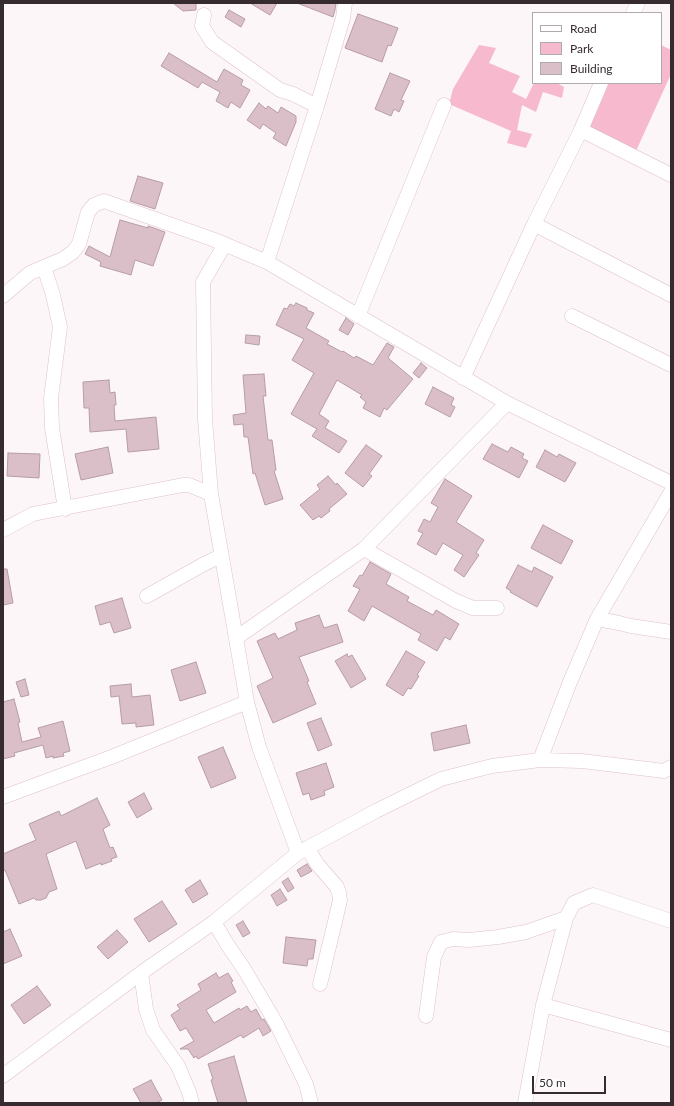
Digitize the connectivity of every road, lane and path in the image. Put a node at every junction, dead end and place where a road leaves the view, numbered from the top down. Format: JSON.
{"nodes":[{"id":1,"x":345,"y":3,"type":"edge"},
{"id":2,"x":638,"y":3,"type":"edge"},
{"id":3,"x":634,"y":12,"type":"edge"},
{"id":4,"x":204,"y":14,"type":"dead end"},
{"id":5,"x":601,"y":84,"type":"edge"},
{"id":6,"x":444,"y":104,"type":"dead end"},
{"id":7,"x":317,"y":106,"type":"junction"},
{"id":8,"x":581,"y":130,"type":"junction"},
{"id":9,"x":671,"y":175,"type":"edge"},
{"id":10,"x":534,"y":224,"type":"junction"},
{"id":11,"x":224,"y":244,"type":"junction"},
{"id":12,"x":267,"y":262,"type":"junction"},
{"id":13,"x":44,"y":267,"type":"junction"},
{"id":14,"x":671,"y":295,"type":"edge"},
{"id":15,"x":3,"y":296,"type":"edge"},
{"id":16,"x":358,"y":316,"type":"junction"},
{"id":17,"x":572,"y":316,"type":"dead end"},
{"id":18,"x":671,"y":365,"type":"edge"},
{"id":19,"x":463,"y":378,"type":"junction"},
{"id":20,"x":507,"y":403,"type":"junction"},
{"id":21,"x":671,"y":483,"type":"edge"},
{"id":22,"x":671,"y":492,"type":"edge"},
{"id":23,"x":211,"y":494,"type":"junction"},
{"id":24,"x":65,"y":509,"type":"junction"},
{"id":25,"x":3,"y":530,"type":"edge"},
{"id":26,"x":364,"y":549,"type":"junction"},
{"id":27,"x":221,"y":556,"type":"junction"},
{"id":28,"x":147,"y":596,"type":"dead end"},
{"id":29,"x":498,"y":608,"type":"dead end"},
{"id":30,"x":597,"y":619,"type":"junction"},
{"id":31,"x":671,"y":632,"type":"edge"},
{"id":32,"x":236,"y":638,"type":"junction"},
{"id":33,"x":247,"y":702,"type":"junction"},
{"id":34,"x":540,"y":760,"type":"junction"},
{"id":35,"x":669,"y":770,"type":"edge"},
{"id":36,"x":3,"y":798,"type":"edge"},
{"id":37,"x":303,"y":850,"type":"junction"},
{"id":38,"x":566,"y":918,"type":"junction"},
{"id":39,"x":671,"y":921,"type":"edge"},
{"id":40,"x":214,"y":922,"type":"junction"},
{"id":41,"x":141,"y":973,"type":"junction"},
{"id":42,"x":320,"y":984,"type":"dead end"},
{"id":43,"x":543,"y":1005,"type":"junction"},
{"id":44,"x":426,"y":1016,"type":"dead end"},
{"id":45,"x":671,"y":1040,"type":"edge"},
{"id":46,"x":3,"y":1076,"type":"edge"},
{"id":47,"x":192,"y":1103,"type":"edge"},
{"id":48,"x":312,"y":1103,"type":"edge"},
{"id":49,"x":525,"y":1103,"type":"edge"}],
"edges":[{"from":1,"to":7,"type":"street"},
{"from":2,"to":3,"type":"street"},
{"from":4,"to":7,"type":"street"},
{"from":5,"to":8,"type":"street"},
{"from":6,"to":16,"type":"street"},
{"from":7,"to":12,"type":"street"},
{"from":8,"to":9,"type":"street"},
{"from":8,"to":10,"type":"street"},
{"from":10,"to":14,"type":"street"},
{"from":10,"to":19,"type":"street"},
{"from":11,"to":12,"type":"street"},
{"from":11,"to":13,"type":"street"},
{"from":11,"to":23,"type":"street"},
{"from":12,"to":16,"type":"street"},
{"from":13,"to":15,"type":"street"},
{"from":13,"to":24,"type":"street"},
{"from":16,"to":19,"type":"street"},
{"from":17,"to":18,"type":"street"},
{"from":19,"to":20,"type":"street"},
{"from":20,"to":21,"type":"street"},
{"from":20,"to":26,"type":"street"},
{"from":22,"to":30,"type":"street"},
{"from":23,"to":24,"type":"street"},
{"from":23,"to":27,"type":"street"},
{"from":24,"to":25,"type":"street"},
{"from":26,"to":29,"type":"street"},
{"from":26,"to":32,"type":"street"},
{"from":27,"to":28,"type":"street"},
{"from":27,"to":32,"type":"street"},
{"from":30,"to":31,"type":"street"},
{"from":30,"to":34,"type":"street"},
{"from":32,"to":33,"type":"street"},
{"from":33,"to":36,"type":"street"},
{"from":33,"to":37,"type":"street"},
{"from":34,"to":35,"type":"street"},
{"from":34,"to":37,"type":"street"},
{"from":37,"to":40,"type":"street"},
{"from":37,"to":42,"type":"street"},
{"from":38,"to":39,"type":"street"},
{"from":38,"to":43,"type":"street"},
{"from":38,"to":44,"type":"street"},
{"from":40,"to":41,"type":"street"},
{"from":40,"to":48,"type":"street"},
{"from":41,"to":46,"type":"street"},
{"from":41,"to":47,"type":"street"},
{"from":43,"to":45,"type":"street"},
{"from":43,"to":49,"type":"street"}]}
